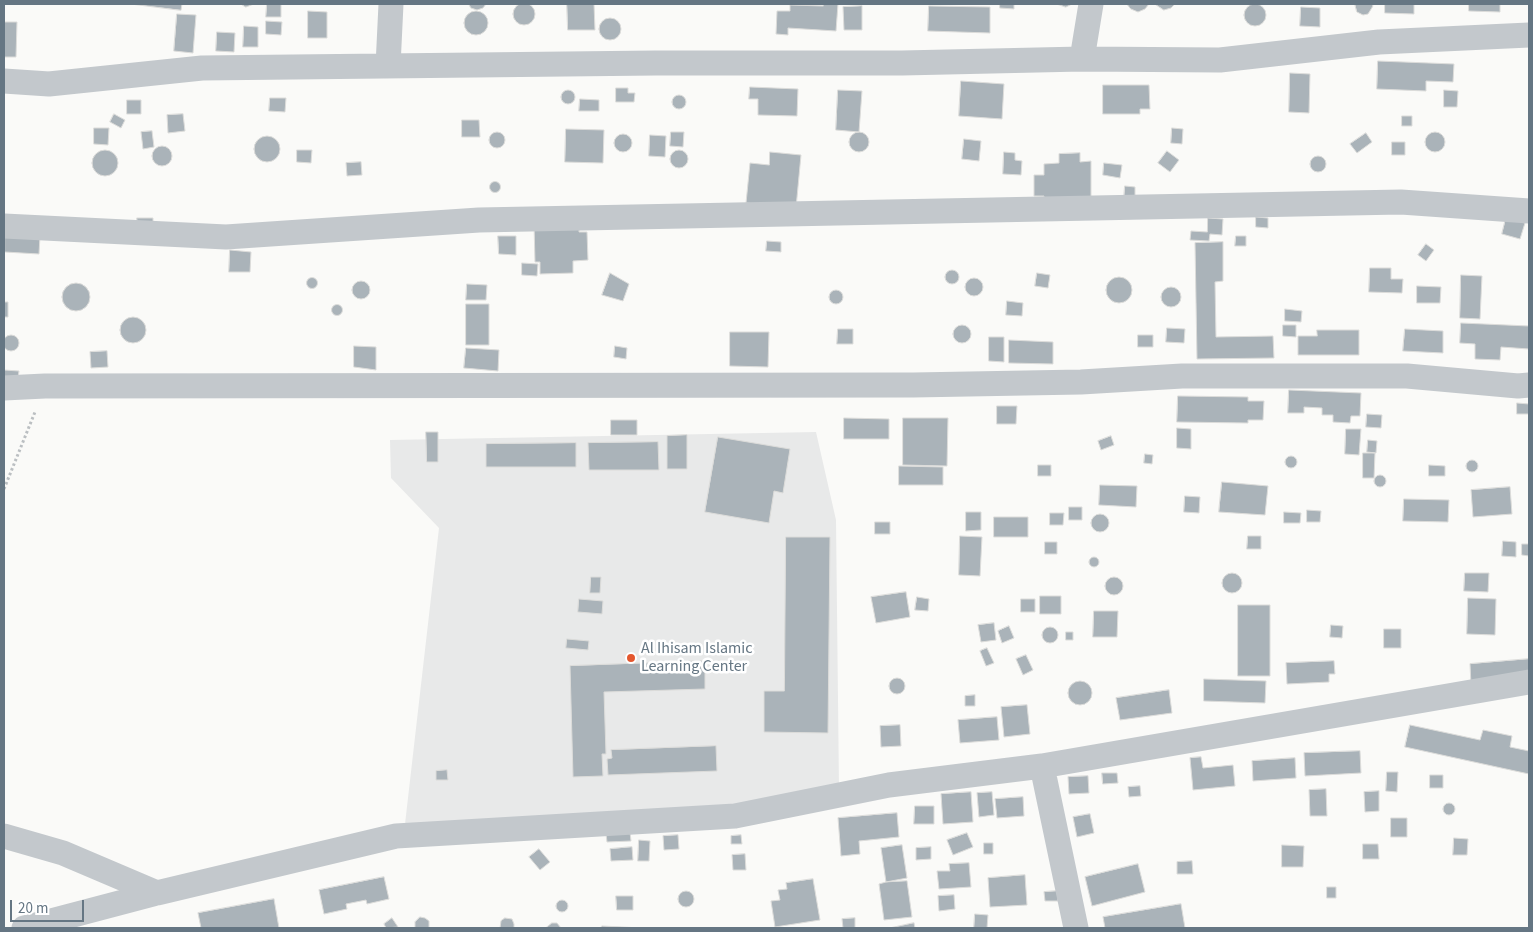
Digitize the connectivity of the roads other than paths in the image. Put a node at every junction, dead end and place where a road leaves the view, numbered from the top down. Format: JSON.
{"nodes":[{"id":1,"x":391,"y":4,"type":"edge"},
{"id":2,"x":1091,"y":4,"type":"edge"},
{"id":3,"x":1529,"y":35,"type":"edge"},
{"id":4,"x":1082,"y":59,"type":"junction"},
{"id":5,"x":388,"y":66,"type":"junction"},
{"id":6,"x":4,"y":81,"type":"edge"},
{"id":7,"x":1529,"y":211,"type":"edge"},
{"id":8,"x":4,"y":226,"type":"edge"},
{"id":9,"x":1529,"y":385,"type":"edge"},
{"id":10,"x":4,"y":388,"type":"edge"},
{"id":11,"x":1529,"y":682,"type":"edge"},
{"id":12,"x":1042,"y":766,"type":"junction"},
{"id":13,"x":4,"y":836,"type":"edge"},
{"id":14,"x":157,"y":893,"type":"junction"},
{"id":15,"x":24,"y":928,"type":"edge"},
{"id":16,"x":1076,"y":928,"type":"edge"}],
"edges":[{"from":1,"to":5,"type":"street"},
{"from":2,"to":4,"type":"street"},
{"from":3,"to":4,"type":"street"},
{"from":4,"to":5,"type":"street"},
{"from":5,"to":6,"type":"street"},
{"from":7,"to":8,"type":"street"},
{"from":9,"to":10,"type":"street"},
{"from":11,"to":12,"type":"street"},
{"from":12,"to":14,"type":"street"},
{"from":12,"to":16,"type":"street"},
{"from":13,"to":14,"type":"street"},
{"from":14,"to":15,"type":"street"}]}
